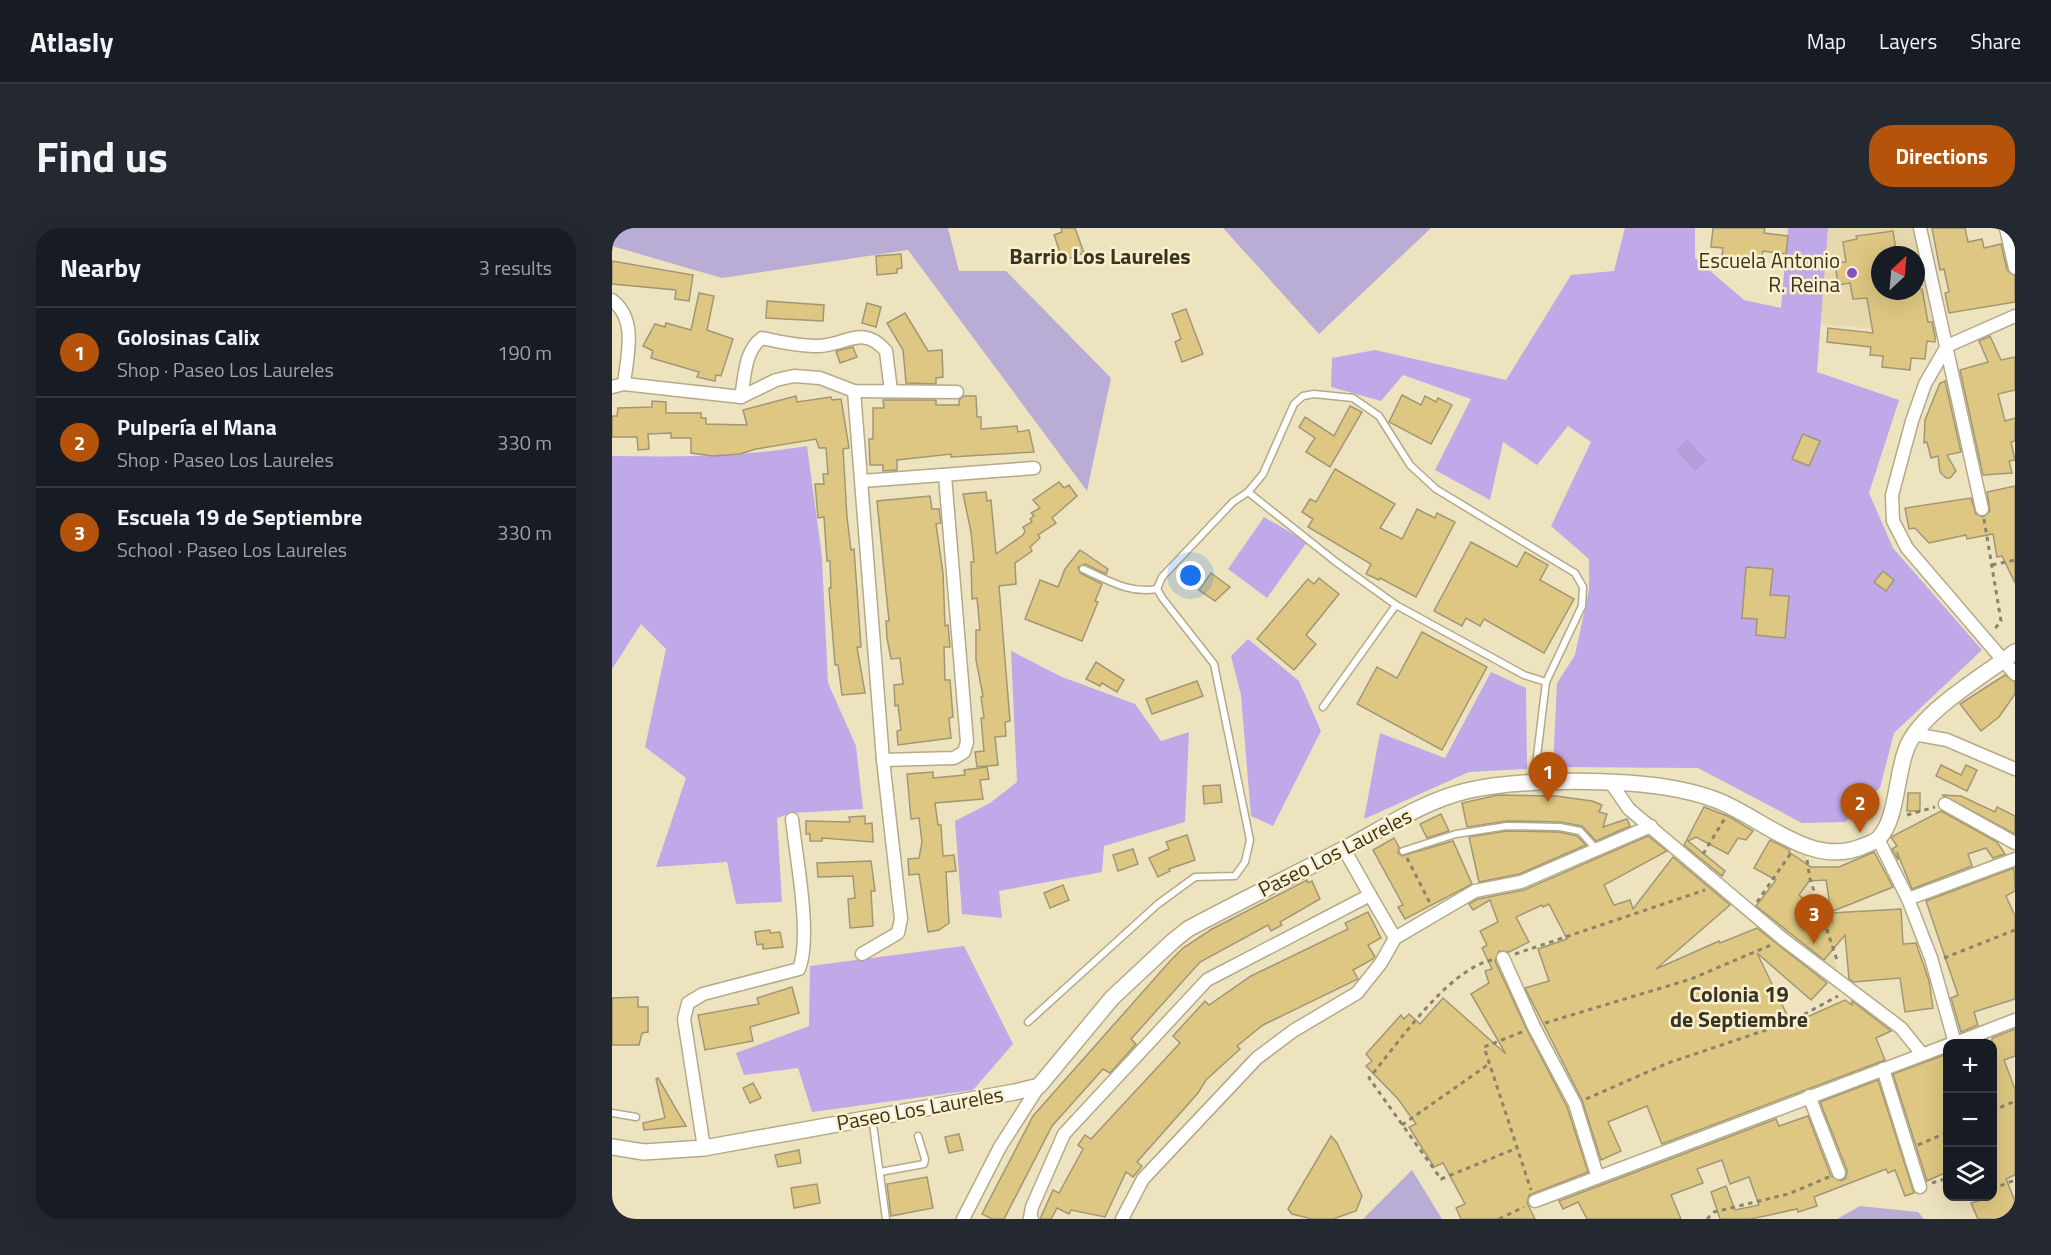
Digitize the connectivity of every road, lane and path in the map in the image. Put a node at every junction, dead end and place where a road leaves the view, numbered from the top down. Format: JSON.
{"nodes":[{"id":1,"x":1920,"y":228,"type":"edge"},
{"id":2,"x":2006,"y":228,"type":"edge"},
{"id":3,"x":2015,"y":268,"type":"edge"},
{"id":4,"x":612,"y":300,"type":"edge"},
{"id":5,"x":2015,"y":316,"type":"edge"},
{"id":6,"x":1947,"y":346,"type":"junction"},
{"id":7,"x":618,"y":386,"type":"edge"},
{"id":8,"x":854,"y":391,"type":"junction"},
{"id":9,"x":891,"y":391,"type":"junction"},
{"id":10,"x":957,"y":392,"type":"dead end"},
{"id":11,"x":741,"y":397,"type":"junction"},
{"id":12,"x":1034,"y":468,"type":"dead end"},
{"id":13,"x":945,"y":476,"type":"junction"},
{"id":14,"x":862,"y":481,"type":"junction"},
{"id":15,"x":1248,"y":492,"type":"junction"},
{"id":16,"x":1982,"y":509,"type":"joint"},
{"id":17,"x":2015,"y":560,"type":"edge"},
{"id":18,"x":1992,"y":565,"type":"junction"},
{"id":19,"x":1083,"y":569,"type":"dead end"},
{"id":20,"x":1157,"y":589,"type":"junction"},
{"id":21,"x":1396,"y":605,"type":"junction"},
{"id":22,"x":1986,"y":639,"type":"junction"},
{"id":23,"x":2009,"y":656,"type":"edge"},
{"id":24,"x":2015,"y":674,"type":"edge"},
{"id":25,"x":1546,"y":682,"type":"junction"},
{"id":26,"x":1323,"y":707,"type":"dead end"},
{"id":27,"x":1914,"y":734,"type":"junction"},
{"id":28,"x":883,"y":760,"type":"junction"},
{"id":29,"x":2015,"y":769,"type":"edge"},
{"id":30,"x":1611,"y":783,"type":"junction"},
{"id":31,"x":1534,"y":784,"type":"junction"},
{"id":32,"x":1945,"y":804,"type":"joint"},
{"id":33,"x":1732,"y":807,"type":"junction"},
{"id":34,"x":792,"y":819,"type":"dead end"},
{"id":35,"x":1888,"y":821,"type":"junction"},
{"id":36,"x":1651,"y":826,"type":"junction"},
{"id":37,"x":1878,"y":839,"type":"junction"},
{"id":38,"x":2015,"y":843,"type":"edge"},
{"id":39,"x":1805,"y":845,"type":"junction"},
{"id":40,"x":1344,"y":849,"type":"junction"},
{"id":41,"x":1403,"y":851,"type":"joint"},
{"id":42,"x":1597,"y":851,"type":"junction"},
{"id":43,"x":2015,"y":859,"type":"edge"},
{"id":44,"x":1696,"y":865,"type":"junction"},
{"id":45,"x":1718,"y":885,"type":"junction"},
{"id":46,"x":1370,"y":895,"type":"junction"},
{"id":47,"x":1908,"y":899,"type":"junction"},
{"id":48,"x":1750,"y":911,"type":"junction"},
{"id":49,"x":1436,"y":914,"type":"junction"},
{"id":50,"x":2015,"y":930,"type":"edge"},
{"id":51,"x":1395,"y":938,"type":"junction"},
{"id":52,"x":1783,"y":939,"type":"junction"},
{"id":53,"x":862,"y":954,"type":"dead end"},
{"id":54,"x":1503,"y":958,"type":"junction"},
{"id":55,"x":1932,"y":963,"type":"junction"},
{"id":56,"x":1847,"y":990,"type":"junction"},
{"id":57,"x":2015,"y":1020,"type":"edge"},
{"id":58,"x":1028,"y":1022,"type":"dead end"},
{"id":59,"x":1534,"y":1027,"type":"junction"},
{"id":60,"x":1953,"y":1039,"type":"edge"},
{"id":61,"x":1965,"y":1039,"type":"edge"},
{"id":62,"x":1943,"y":1046,"type":"edge"},
{"id":63,"x":1922,"y":1054,"type":"junction"},
{"id":64,"x":1489,"y":1064,"type":"junction"},
{"id":65,"x":1883,"y":1069,"type":"junction"},
{"id":66,"x":1039,"y":1086,"type":"junction"},
{"id":67,"x":1809,"y":1096,"type":"junction"},
{"id":68,"x":2015,"y":1101,"type":"edge"},
{"id":69,"x":1575,"y":1104,"type":"junction"},
{"id":70,"x":1997,"y":1109,"type":"edge"},
{"id":71,"x":612,"y":1113,"type":"edge"},
{"id":72,"x":636,"y":1117,"type":"dead end"},
{"id":73,"x":872,"y":1117,"type":"junction"},
{"id":74,"x":1402,"y":1125,"type":"junction"},
{"id":75,"x":1943,"y":1134,"type":"edge"},
{"id":76,"x":918,"y":1136,"type":"dead end"},
{"id":77,"x":612,"y":1147,"type":"edge"},
{"id":78,"x":704,"y":1148,"type":"junction"},
{"id":79,"x":1517,"y":1148,"type":"junction"},
{"id":80,"x":1909,"y":1150,"type":"junction"},
{"id":81,"x":880,"y":1172,"type":"junction"},
{"id":82,"x":1839,"y":1173,"type":"joint"},
{"id":83,"x":1597,"y":1175,"type":"junction"},
{"id":84,"x":1943,"y":1179,"type":"edge"},
{"id":85,"x":2015,"y":1180,"type":"edge"},
{"id":86,"x":1920,"y":1187,"type":"joint"},
{"id":87,"x":1997,"y":1187,"type":"edge"},
{"id":88,"x":1535,"y":1201,"type":"junction"},
{"id":89,"x":886,"y":1219,"type":"edge"},
{"id":90,"x":963,"y":1219,"type":"edge"},
{"id":91,"x":1032,"y":1219,"type":"edge"},
{"id":92,"x":1122,"y":1219,"type":"edge"},
{"id":93,"x":1499,"y":1219,"type":"edge"},
{"id":94,"x":1707,"y":1219,"type":"edge"}],
"edges":[{"from":1,"to":6,"type":"street"},
{"from":2,"to":3,"type":"street"},
{"from":4,"to":7,"type":"street"},
{"from":5,"to":6,"type":"street"},
{"from":6,"to":16,"type":"street"},
{"from":6,"to":22,"type":"street"},
{"from":7,"to":11,"type":"street"},
{"from":8,"to":9,"type":"street"},
{"from":8,"to":11,"type":"street"},
{"from":8,"to":14,"type":"street"},
{"from":9,"to":10,"type":"street"},
{"from":9,"to":11,"type":"street"},
{"from":12,"to":13,"type":"street"},
{"from":13,"to":14,"type":"street"},
{"from":13,"to":28,"type":"street"},
{"from":14,"to":28,"type":"street"},
{"from":15,"to":20,"type":"lane"},
{"from":15,"to":21,"type":"lane"},
{"from":15,"to":25,"type":"lane"},
{"from":16,"to":18,"type":"path"},
{"from":17,"to":18,"type":"path"},
{"from":18,"to":22,"type":"path"},
{"from":19,"to":20,"type":"lane"},
{"from":20,"to":58,"type":"lane"},
{"from":21,"to":25,"type":"lane"},
{"from":21,"to":26,"type":"lane"},
{"from":22,"to":23,"type":"street"},
{"from":23,"to":24,"type":"street"},
{"from":23,"to":27,"type":"street"},
{"from":25,"to":31,"type":"lane"},
{"from":27,"to":29,"type":"street"},
{"from":27,"to":35,"type":"street"},
{"from":28,"to":53,"type":"street"},
{"from":30,"to":31,"type":"street","name":"Paseo Los Laureles"},
{"from":30,"to":33,"type":"street","name":"Paseo Los Laureles"},
{"from":30,"to":36,"type":"street"},
{"from":31,"to":40,"type":"street","name":"Paseo Los Laureles"},
{"from":32,"to":35,"type":"path"},
{"from":32,"to":38,"type":"street"},
{"from":33,"to":39,"type":"street","name":"Paseo Los Laureles"},
{"from":33,"to":44,"type":"path"},
{"from":34,"to":78,"type":"street"},
{"from":35,"to":37,"type":"street"},
{"from":36,"to":42,"type":"street"},
{"from":36,"to":44,"type":"street"},
{"from":37,"to":39,"type":"street","name":"Paseo Los Laureles"},
{"from":37,"to":47,"type":"street"},
{"from":39,"to":48,"type":"path"},
{"from":39,"to":56,"type":"path"},
{"from":40,"to":46,"type":"street"},
{"from":40,"to":66,"type":"street","name":"Paseo Los Laureles"},
{"from":41,"to":42,"type":"lane"},
{"from":41,"to":49,"type":"path"},
{"from":42,"to":49,"type":"street"},
{"from":43,"to":47,"type":"street"},
{"from":44,"to":45,"type":"street"},
{"from":45,"to":48,"type":"street"},
{"from":45,"to":54,"type":"path"},
{"from":46,"to":51,"type":"street"},
{"from":46,"to":91,"type":"street"},
{"from":47,"to":55,"type":"street"},
{"from":48,"to":52,"type":"street"},
{"from":49,"to":51,"type":"street"},
{"from":50,"to":55,"type":"path"},
{"from":51,"to":92,"type":"street"},
{"from":52,"to":56,"type":"street"},
{"from":52,"to":59,"type":"path"},
{"from":54,"to":59,"type":"street"},
{"from":54,"to":74,"type":"path"},
{"from":55,"to":60,"type":"street"},
{"from":56,"to":63,"type":"street"},
{"from":56,"to":69,"type":"path"},
{"from":57,"to":61,"type":"street"},
{"from":59,"to":64,"type":"path"},
{"from":59,"to":69,"type":"street"},
{"from":62,"to":63,"type":"street"},
{"from":63,"to":65,"type":"street"},
{"from":64,"to":74,"type":"path"},
{"from":64,"to":79,"type":"path"},
{"from":65,"to":67,"type":"street"},
{"from":65,"to":80,"type":"street"},
{"from":66,"to":73,"type":"street","name":"Paseo Los Laureles"},
{"from":66,"to":90,"type":"street"},
{"from":67,"to":82,"type":"street"},
{"from":67,"to":83,"type":"street"},
{"from":68,"to":70,"type":"path"},
{"from":69,"to":83,"type":"street"},
{"from":71,"to":72,"type":"lane"},
{"from":73,"to":78,"type":"street","name":"Paseo Los Laureles"},
{"from":73,"to":81,"type":"lane"},
{"from":74,"to":79,"type":"path"},
{"from":75,"to":80,"type":"path"},
{"from":76,"to":81,"type":"lane"},
{"from":77,"to":78,"type":"street","name":"Paseo Los Laureles"},
{"from":79,"to":88,"type":"path"},
{"from":80,"to":86,"type":"street"},
{"from":81,"to":89,"type":"lane"},
{"from":82,"to":94,"type":"path"},
{"from":83,"to":88,"type":"street"},
{"from":84,"to":86,"type":"path"},
{"from":85,"to":87,"type":"path"},
{"from":88,"to":93,"type":"path"}]}
